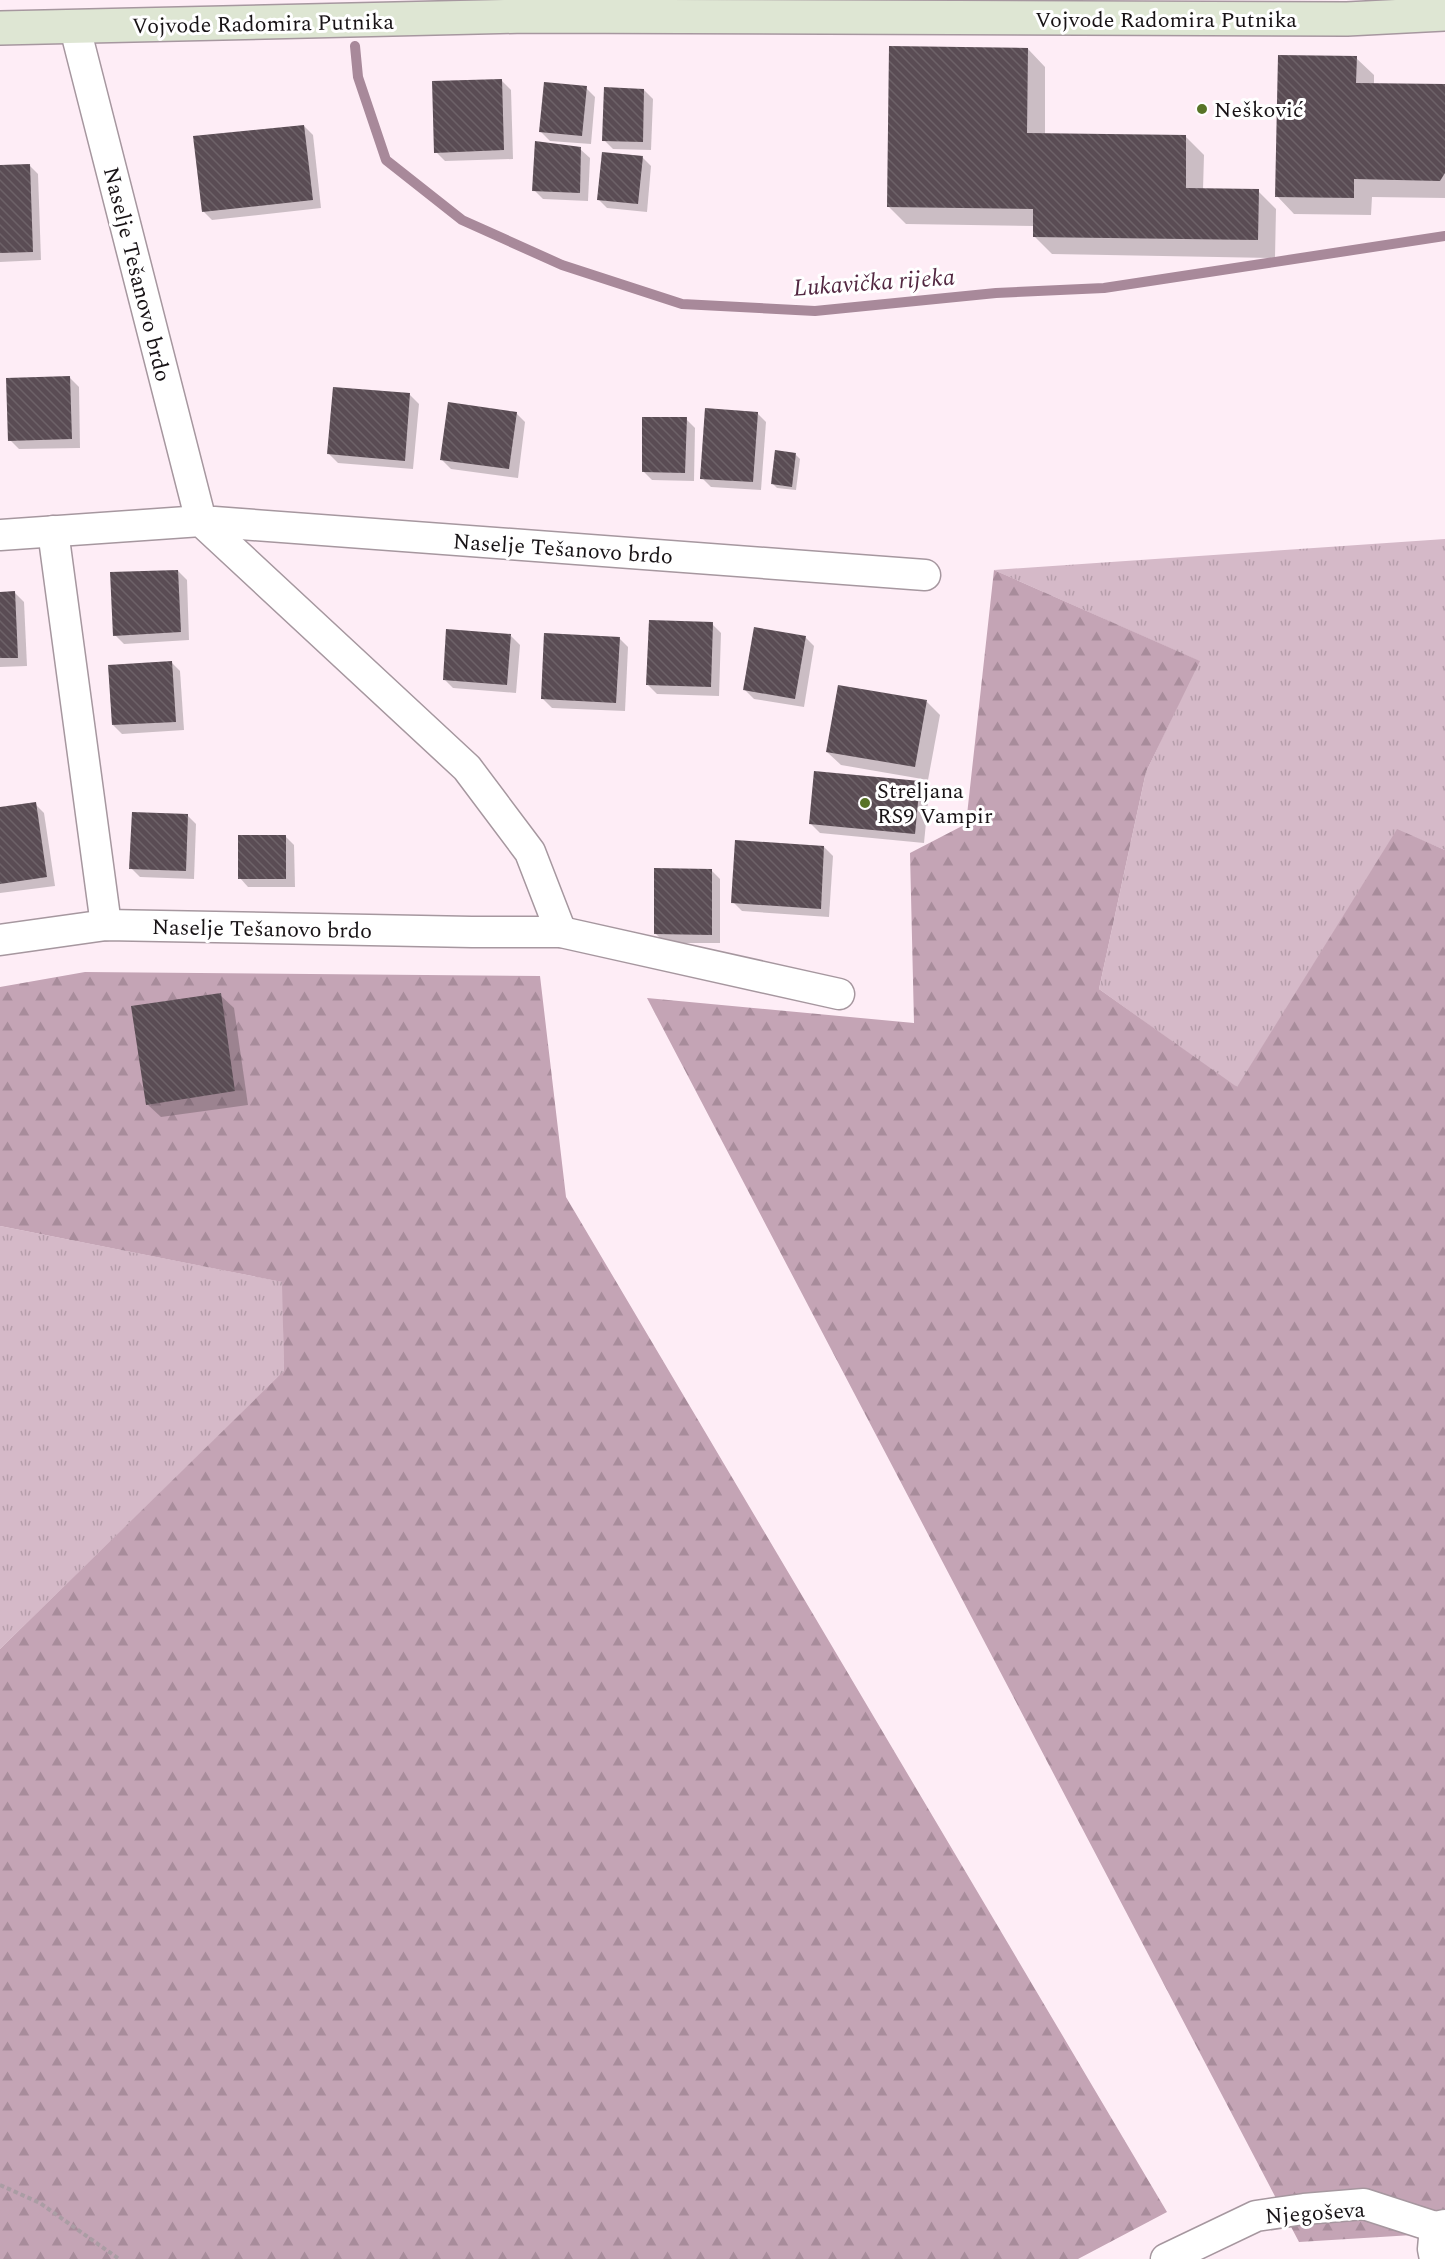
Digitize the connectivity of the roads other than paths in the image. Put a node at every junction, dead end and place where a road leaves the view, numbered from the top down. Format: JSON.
{"nodes":[{"id":1,"x":527,"y":8,"type":"edge"},
{"id":2,"x":1445,"y":14,"type":"edge"},
{"id":3,"x":75,"y":27,"type":"junction"},
{"id":4,"x":0,"y":28,"type":"edge"},
{"id":5,"x":201,"y":521,"type":"junction"},
{"id":6,"x":53,"y":531,"type":"junction"},
{"id":7,"x":0,"y":535,"type":"edge"},
{"id":8,"x":925,"y":575,"type":"dead end"},
{"id":9,"x":106,"y":925,"type":"junction"},
{"id":10,"x":561,"y":932,"type":"junction"},
{"id":11,"x":0,"y":940,"type":"edge"},
{"id":12,"x":839,"y":994,"type":"dead end"},
{"id":13,"x":1440,"y":2226,"type":"edge"},
{"id":14,"x":1166,"y":2259,"type":"edge"},
{"id":15,"x":1435,"y":2259,"type":"edge"}],
"edges":[{"from":1,"to":2,"type":"main road","name":"Vojvode Radomira Putnika"},
{"from":1,"to":3,"type":"main road","name":"Vojvode Radomira Putnika"},
{"from":3,"to":4,"type":"main road","name":"Vojvode Radomira Putnika"},
{"from":3,"to":5,"type":"street","name":"Naselje Tešanovo brdo"},
{"from":5,"to":6,"type":"street","name":"Naselje Tešanovo brdo"},
{"from":5,"to":8,"type":"street","name":"Naselje Tešanovo brdo"},
{"from":5,"to":10,"type":"street"},
{"from":6,"to":7,"type":"street","name":"Naselje Tešanovo brdo"},
{"from":6,"to":9,"type":"street"},
{"from":9,"to":10,"type":"street","name":"Naselje Tešanovo brdo"},
{"from":9,"to":11,"type":"street","name":"Naselje Tešanovo brdo"},
{"from":10,"to":12,"type":"street","name":"Naselje Tešanovo brdo"},
{"from":13,"to":14,"type":"street","name":"Njegoševa"},
{"from":13,"to":15,"type":"street","name":"Njegoševa"}]}
